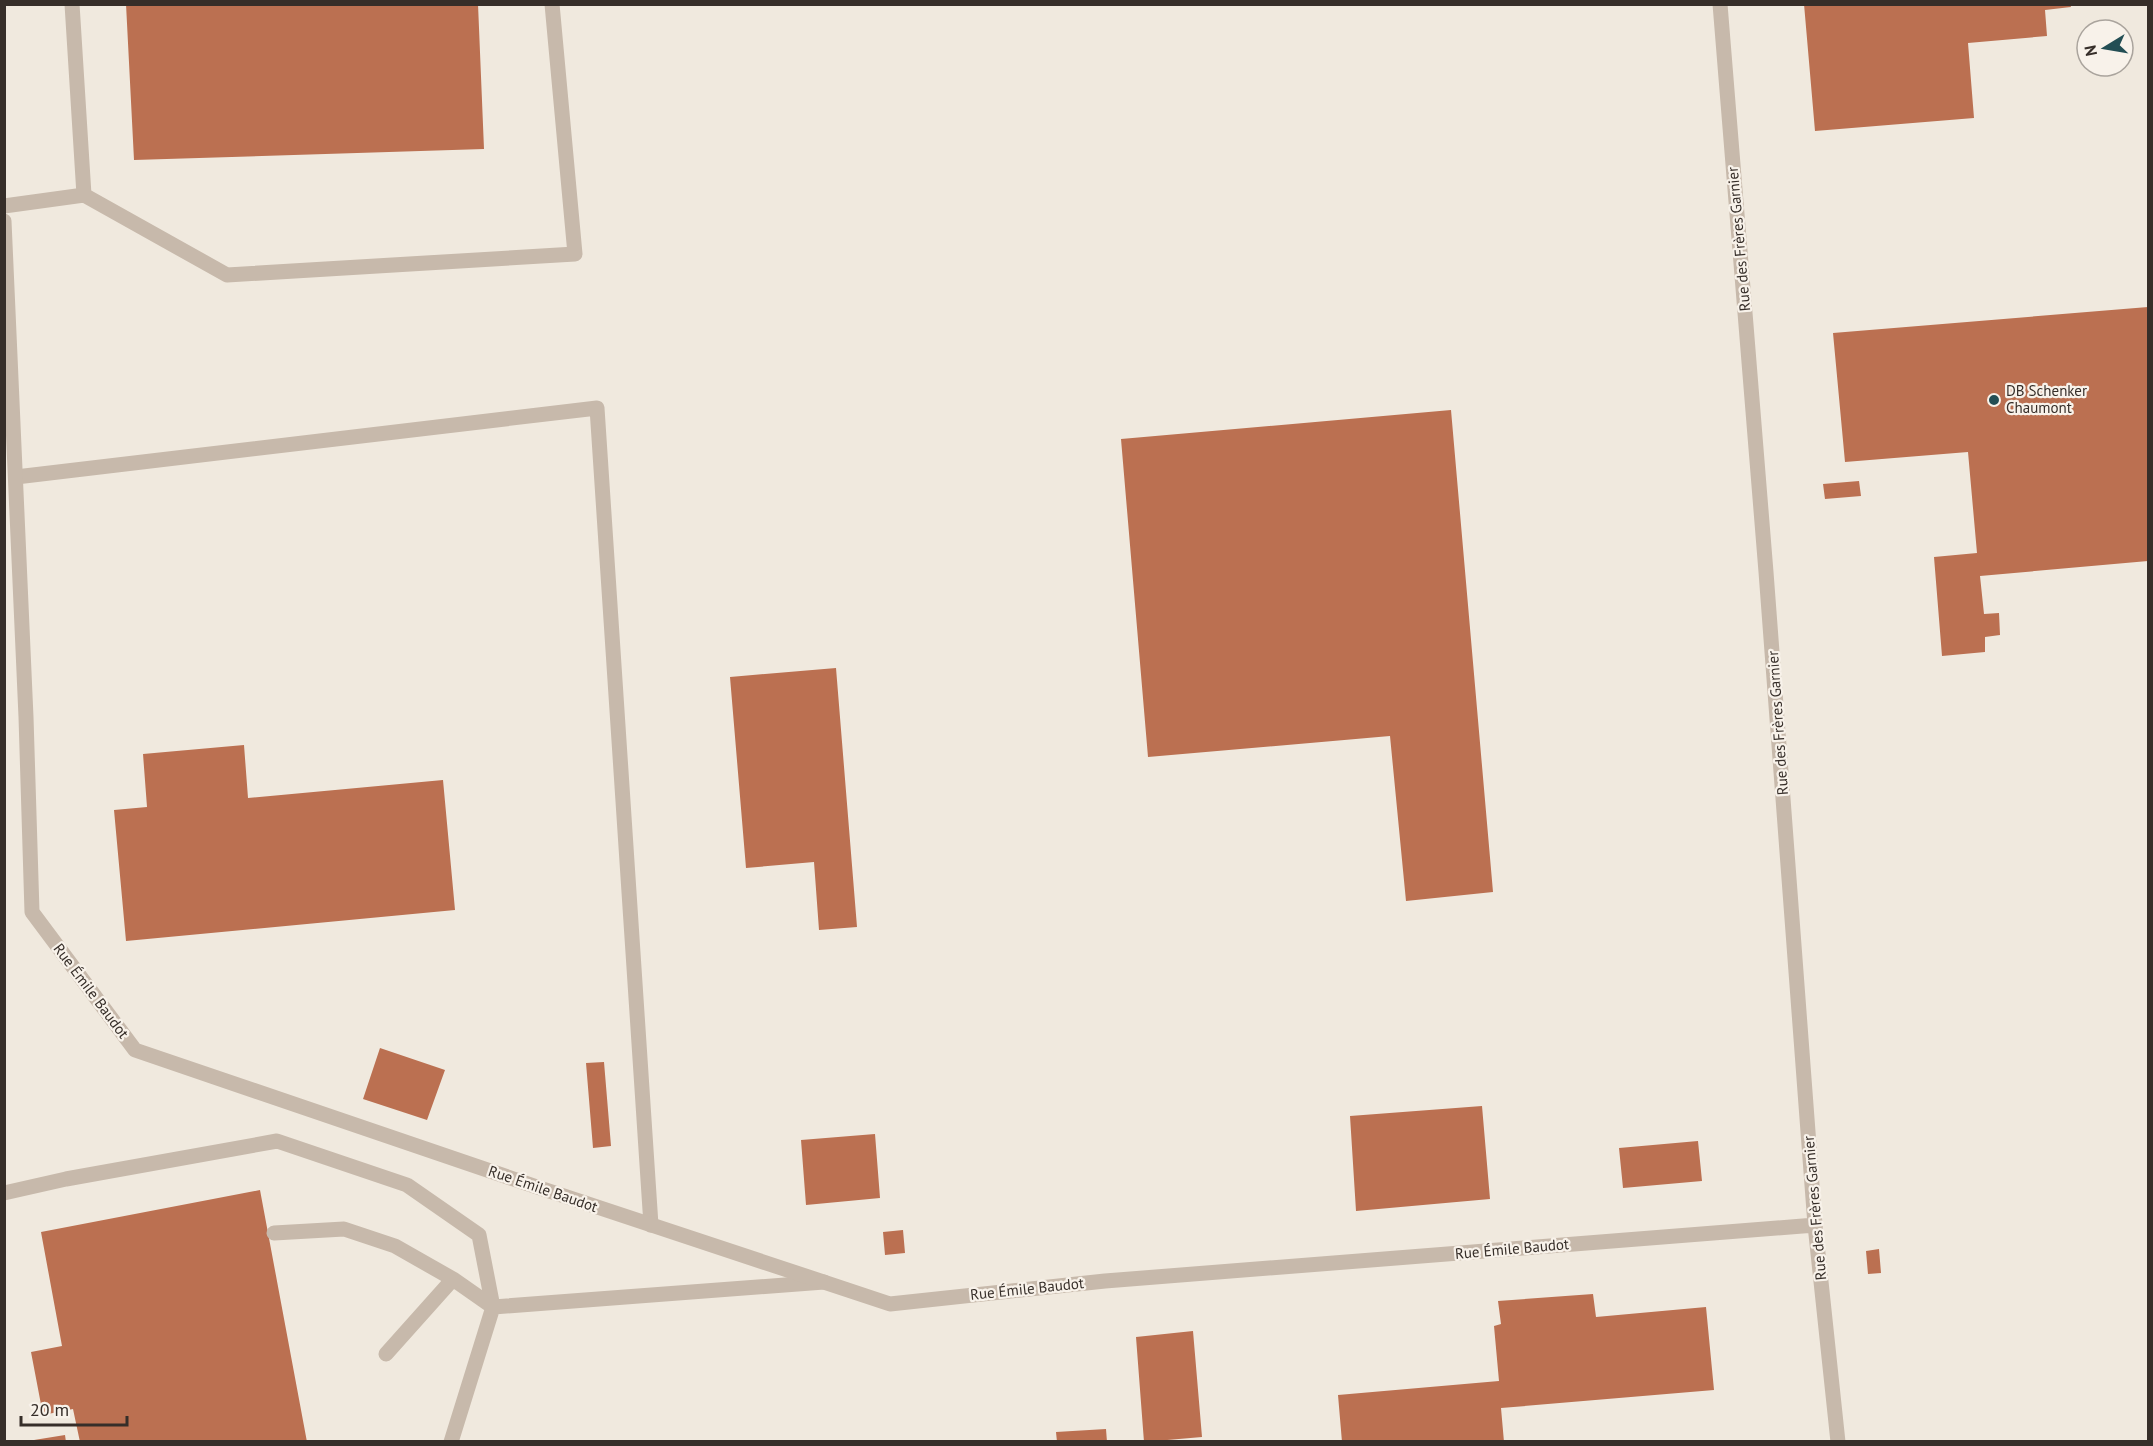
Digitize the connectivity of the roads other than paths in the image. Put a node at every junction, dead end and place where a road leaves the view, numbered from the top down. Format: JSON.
{"nodes":[{"id":1,"x":72,"y":4,"type":"edge"},
{"id":2,"x":552,"y":4,"type":"edge"},
{"id":3,"x":1719,"y":4,"type":"edge"},
{"id":4,"x":84,"y":195,"type":"junction"},
{"id":5,"x":4,"y":206,"type":"edge"},
{"id":6,"x":4,"y":221,"type":"edge"},
{"id":7,"x":16,"y":477,"type":"junction"},
{"id":8,"x":4,"y":1192,"type":"edge"},
{"id":9,"x":651,"y":1225,"type":"junction"},
{"id":10,"x":1815,"y":1225,"type":"junction"},
{"id":11,"x":274,"y":1233,"type":"dead end"},
{"id":12,"x":453,"y":1279,"type":"junction"},
{"id":13,"x":824,"y":1282,"type":"junction"},
{"id":14,"x":493,"y":1307,"type":"junction"},
{"id":15,"x":386,"y":1353,"type":"dead end"},
{"id":16,"x":451,"y":1442,"type":"edge"},
{"id":17,"x":1838,"y":1442,"type":"edge"}],
"edges":[{"from":1,"to":4,"type":"street"},
{"from":2,"to":4,"type":"street"},
{"from":3,"to":10,"type":"street","name":"Rue des Frères Garnier"},
{"from":4,"to":5,"type":"street"},
{"from":6,"to":7,"type":"street","name":"Rue Émile Baudot"},
{"from":7,"to":9,"type":"street","name":"Rue Émile Baudot"},
{"from":7,"to":9,"type":"street"},
{"from":8,"to":14,"type":"street"},
{"from":9,"to":13,"type":"street","name":"Rue Émile Baudot"},
{"from":10,"to":13,"type":"street","name":"Rue Émile Baudot"},
{"from":10,"to":17,"type":"street","name":"Rue des Frères Garnier"},
{"from":11,"to":12,"type":"street"},
{"from":12,"to":14,"type":"street"},
{"from":12,"to":15,"type":"street"},
{"from":13,"to":14,"type":"street"},
{"from":14,"to":16,"type":"street"}]}
